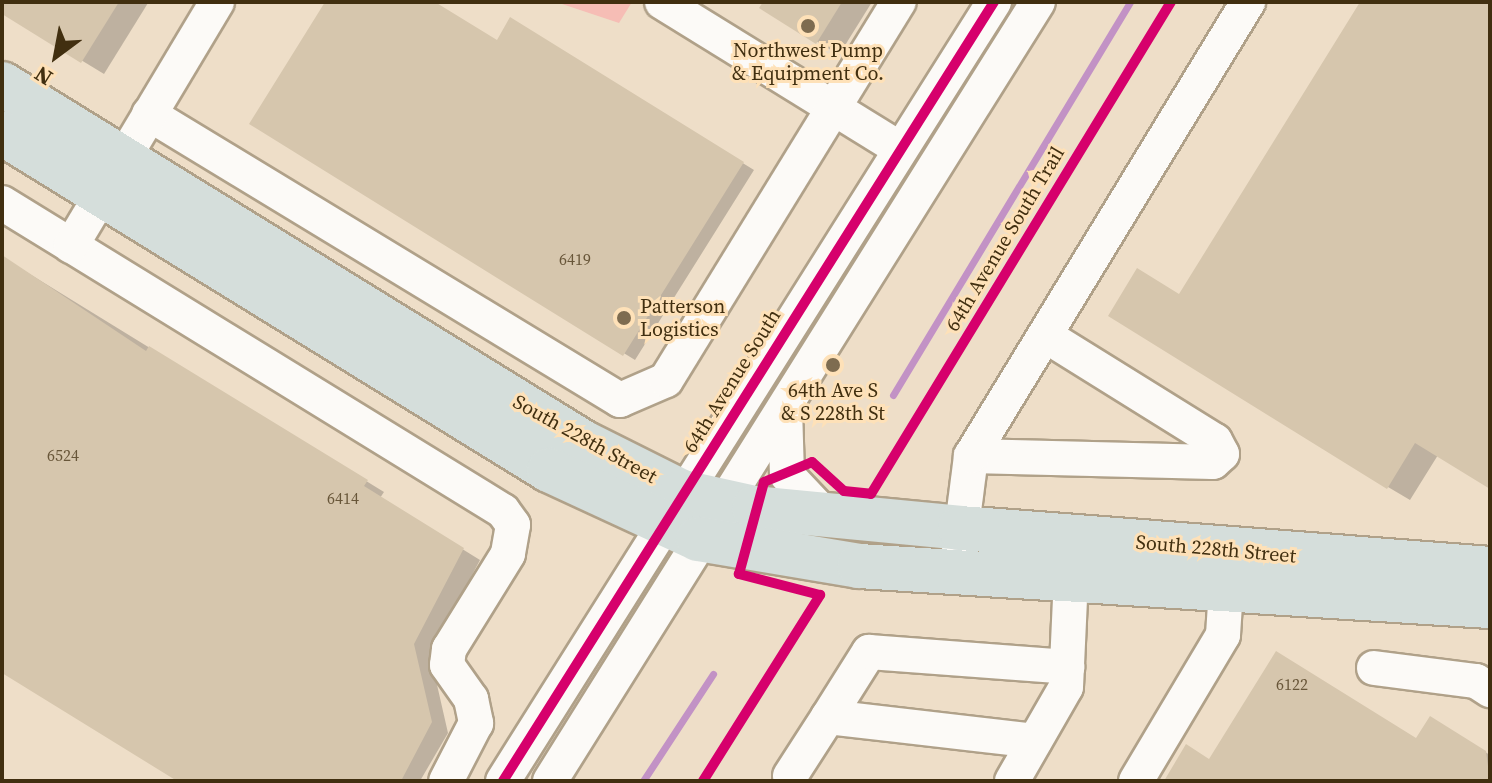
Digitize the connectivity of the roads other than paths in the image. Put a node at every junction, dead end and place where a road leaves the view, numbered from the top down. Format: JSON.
{"nodes":[{"id":1,"x":217,"y":2,"type":"edge"},
{"id":2,"x":662,"y":2,"type":"edge"},
{"id":3,"x":899,"y":2,"type":"edge"},
{"id":4,"x":994,"y":2,"type":"edge"},
{"id":5,"x":1038,"y":2,"type":"edge"},
{"id":6,"x":1248,"y":2,"type":"edge"},
{"id":7,"x":2,"y":84,"type":"edge"},
{"id":8,"x":833,"y":108,"type":"junction"},
{"id":9,"x":149,"y":114,"type":"junction"},
{"id":10,"x":2,"y":133,"type":"edge"},
{"id":11,"x":900,"y":149,"type":"junction"},
{"id":12,"x":112,"y":176,"type":"junction"},
{"id":13,"x":2,"y":203,"type":"edge"},
{"id":14,"x":71,"y":246,"type":"junction"},
{"id":15,"x":1045,"y":335,"type":"junction"},
{"id":16,"x":785,"y":406,"type":"junction"},
{"id":17,"x":971,"y":456,"type":"junction"},
{"id":18,"x":691,"y":515,"type":"junction"},
{"id":19,"x":825,"y":515,"type":"junction"},
{"id":20,"x":960,"y":528,"type":"junction"},
{"id":21,"x":1072,"y":536,"type":"junction"},
{"id":22,"x":1490,"y":569,"type":"edge"},
{"id":23,"x":958,"y":572,"type":"junction"},
{"id":24,"x":1072,"y":579,"type":"junction"},
{"id":25,"x":1226,"y":589,"type":"junction"},
{"id":26,"x":1490,"y":606,"type":"edge"},
{"id":27,"x":1067,"y":667,"type":"junction"},
{"id":28,"x":1374,"y":668,"type":"dead end"},
{"id":29,"x":1490,"y":690,"type":"edge"},
{"id":30,"x":828,"y":717,"type":"junction"},
{"id":31,"x":1035,"y":741,"type":"junction"},
{"id":32,"x":796,"y":779,"type":"edge"},
{"id":33,"x":446,"y":781,"type":"edge"},
{"id":34,"x":503,"y":781,"type":"edge"},
{"id":35,"x":550,"y":781,"type":"edge"},
{"id":36,"x":1012,"y":781,"type":"edge"},
{"id":37,"x":1136,"y":781,"type":"edge"}],
"edges":[{"from":1,"to":9,"type":"street"},
{"from":2,"to":8,"type":"street"},
{"from":3,"to":8,"type":"street"},
{"from":4,"to":11,"type":"street","name":"64th Avenue South"},
{"from":5,"to":16,"type":"street","name":"64th Avenue South"},
{"from":6,"to":15,"type":"street"},
{"from":7,"to":12,"type":"main road","name":"South 228th Street"},
{"from":8,"to":9,"type":"street"},
{"from":8,"to":11,"type":"street"},
{"from":9,"to":12,"type":"street"},
{"from":10,"to":12,"type":"main road","name":"South 228th Street"},
{"from":11,"to":18,"type":"street","name":"64th Avenue South"},
{"from":12,"to":14,"type":"street"},
{"from":12,"to":18,"type":"main road","name":"South 228th Street"},
{"from":13,"to":14,"type":"street"},
{"from":14,"to":33,"type":"street"},
{"from":15,"to":17,"type":"street"},
{"from":15,"to":17,"type":"street"},
{"from":16,"to":18,"type":"street","name":"64th Avenue South"},
{"from":16,"to":19,"type":"street"},
{"from":17,"to":20,"type":"street"},
{"from":18,"to":19,"type":"main road","name":"South 228th Street"},
{"from":18,"to":23,"type":"main road","name":"South 228th Street"},
{"from":18,"to":34,"type":"street","name":"64th Avenue South"},
{"from":18,"to":35,"type":"street","name":"64th Avenue South"},
{"from":19,"to":20,"type":"main road","name":"South 228th Street"},
{"from":20,"to":21,"type":"main road","name":"South 228th Street"},
{"from":20,"to":23,"type":"street"},
{"from":21,"to":22,"type":"main road","name":"South 228th Street"},
{"from":21,"to":24,"type":"street"},
{"from":23,"to":24,"type":"main road","name":"South 228th Street"},
{"from":24,"to":25,"type":"main road","name":"South 228th Street"},
{"from":24,"to":27,"type":"street"},
{"from":25,"to":26,"type":"main road","name":"South 228th Street"},
{"from":25,"to":37,"type":"street"},
{"from":27,"to":30,"type":"street"},
{"from":27,"to":31,"type":"street"},
{"from":28,"to":29,"type":"street"},
{"from":30,"to":31,"type":"street"},
{"from":30,"to":32,"type":"street"},
{"from":31,"to":36,"type":"street"}]}
